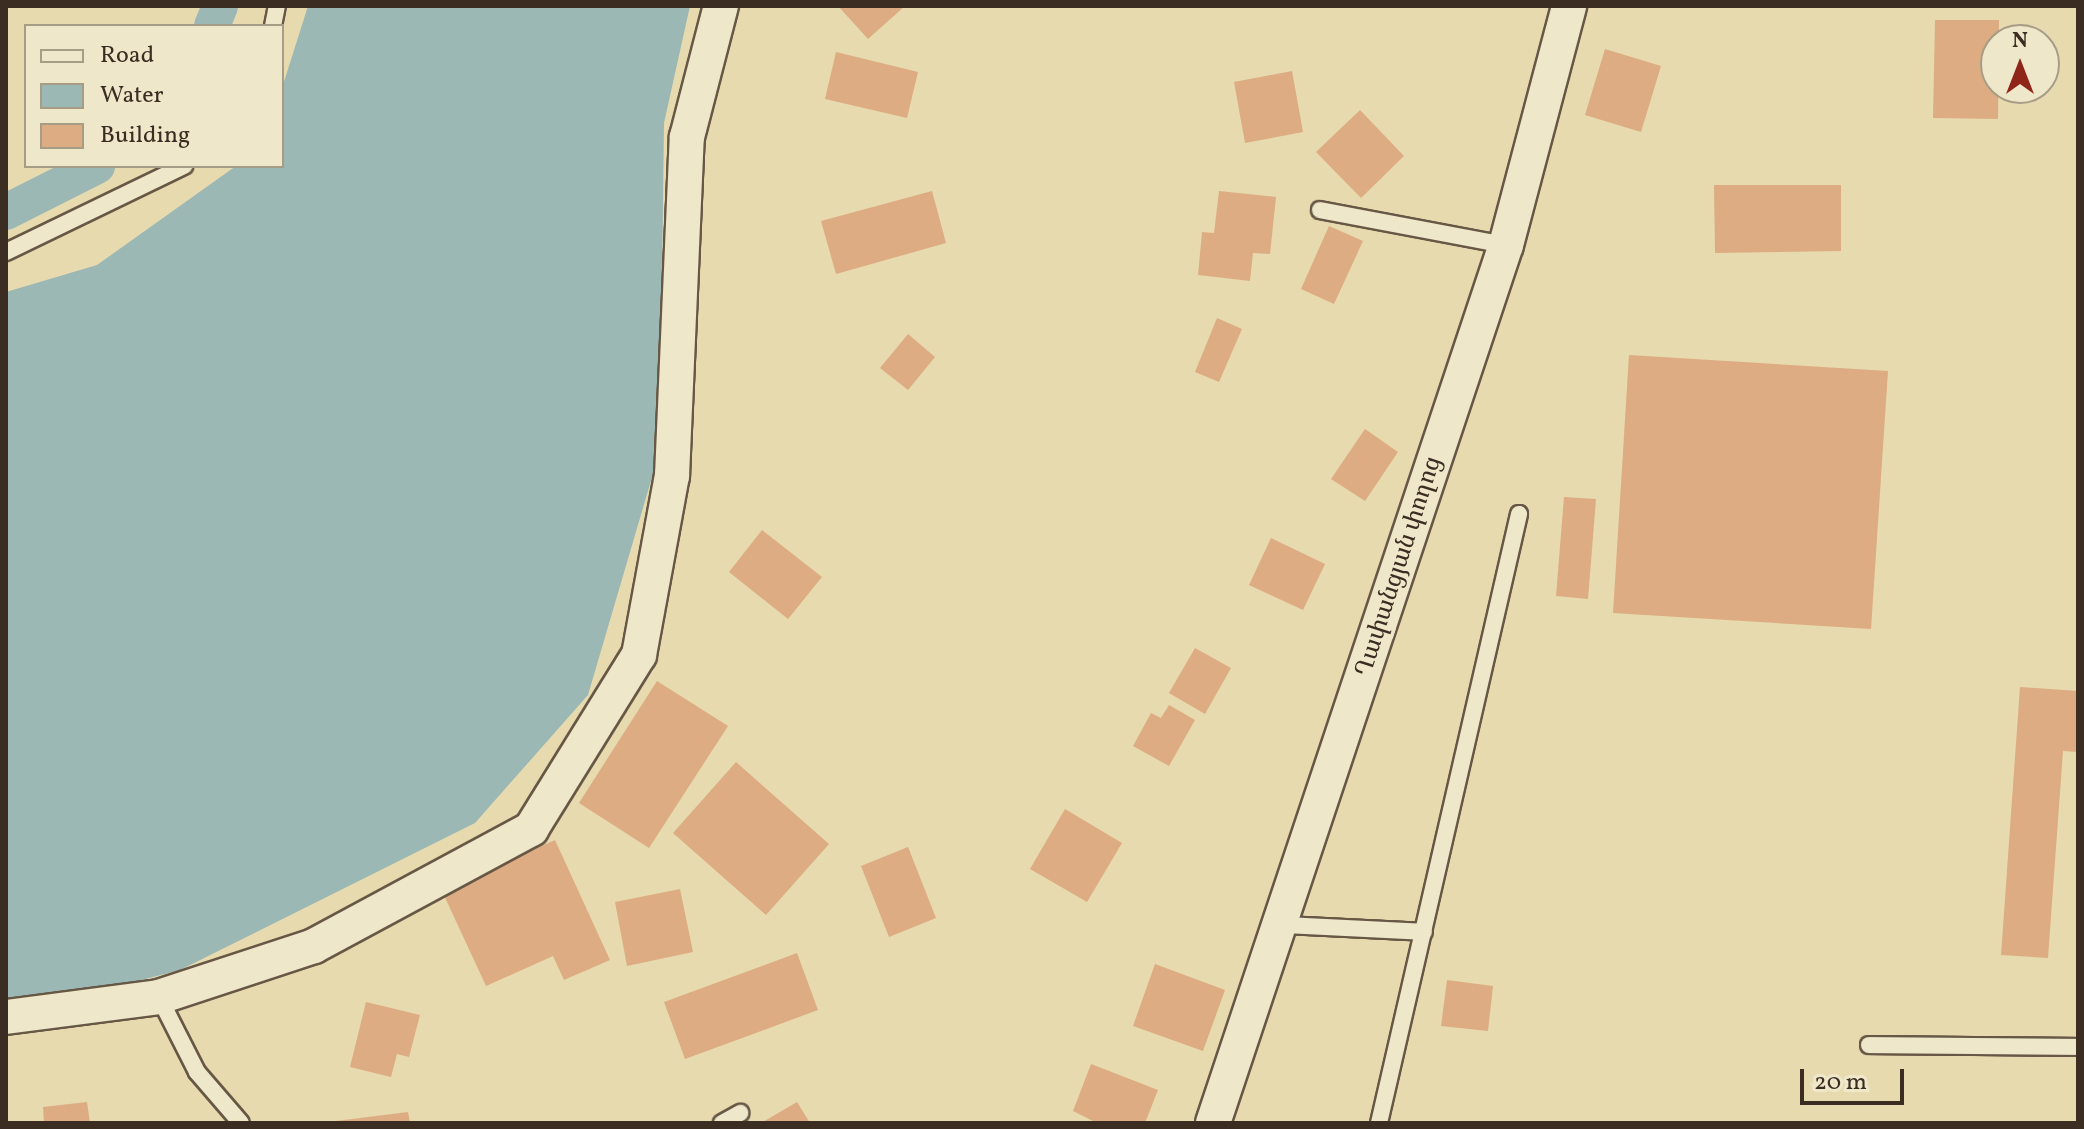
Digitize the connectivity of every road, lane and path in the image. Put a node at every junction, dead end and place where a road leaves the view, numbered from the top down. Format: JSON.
{"nodes":[{"id":1,"x":721,"y":6,"type":"edge"},
{"id":2,"x":1569,"y":6,"type":"edge"},
{"id":3,"x":180,"y":168,"type":"edge"},
{"id":4,"x":1320,"y":210,"type":"dead end"},
{"id":5,"x":1506,"y":245,"type":"junction"},
{"id":6,"x":6,"y":252,"type":"edge"},
{"id":7,"x":1519,"y":514,"type":"dead end"},
{"id":8,"x":1283,"y":925,"type":"junction"},
{"id":9,"x":1424,"y":932,"type":"junction"},
{"id":10,"x":159,"y":997,"type":"junction"},
{"id":11,"x":6,"y":1017,"type":"edge"},
{"id":12,"x":1869,"y":1045,"type":"dead end"},
{"id":13,"x":2078,"y":1047,"type":"edge"},
{"id":14,"x":740,"y":1113,"type":"dead end"},
{"id":15,"x":241,"y":1123,"type":"edge"},
{"id":16,"x":722,"y":1123,"type":"edge"},
{"id":17,"x":1213,"y":1123,"type":"edge"},
{"id":18,"x":1379,"y":1123,"type":"edge"}],
"edges":[{"from":1,"to":10,"type":"street"},
{"from":2,"to":5,"type":"street","name":"Ղափանցյան փողոց"},
{"from":3,"to":6,"type":"lane"},
{"from":4,"to":5,"type":"lane"},
{"from":5,"to":8,"type":"street","name":"Ղափանցյան փողոց"},
{"from":7,"to":9,"type":"lane"},
{"from":8,"to":9,"type":"lane"},
{"from":8,"to":17,"type":"street","name":"Ղափանցյան փողոց"},
{"from":9,"to":18,"type":"lane"},
{"from":10,"to":11,"type":"street"},
{"from":10,"to":15,"type":"lane"},
{"from":12,"to":13,"type":"lane"},
{"from":14,"to":16,"type":"lane"}]}
